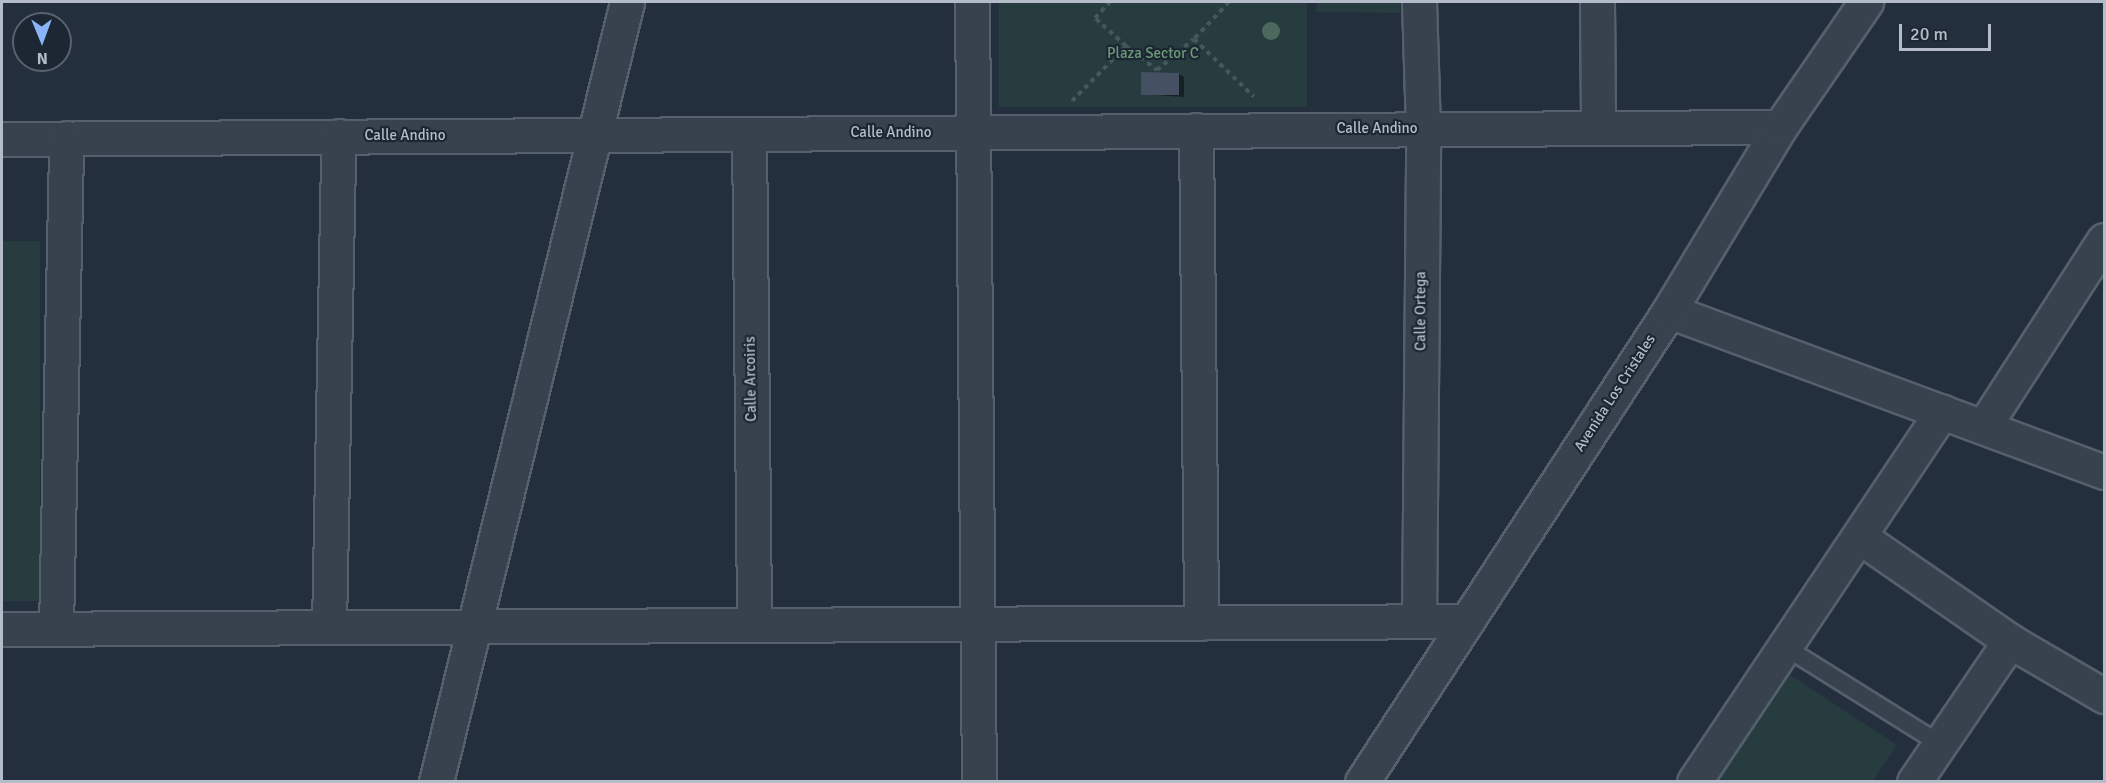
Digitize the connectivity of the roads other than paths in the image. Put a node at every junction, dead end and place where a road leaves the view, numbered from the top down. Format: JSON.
{"nodes":[{"id":1,"x":627,"y":2,"type":"edge"},
{"id":2,"x":972,"y":2,"type":"edge"},
{"id":3,"x":1419,"y":2,"type":"edge"},
{"id":4,"x":1598,"y":2,"type":"edge"},
{"id":5,"x":1866,"y":2,"type":"edge"},
{"id":6,"x":1780,"y":127,"type":"junction"},
{"id":7,"x":1598,"y":128,"type":"junction"},
{"id":8,"x":1423,"y":129,"type":"junction"},
{"id":9,"x":1196,"y":130,"type":"junction"},
{"id":10,"x":974,"y":132,"type":"junction"},
{"id":11,"x":748,"y":134,"type":"junction"},
{"id":12,"x":596,"y":135,"type":"junction"},
{"id":13,"x":338,"y":136,"type":"junction"},
{"id":14,"x":66,"y":138,"type":"junction"},
{"id":15,"x":2,"y":139,"type":"edge"},
{"id":16,"x":2104,"y":240,"type":"edge"},
{"id":17,"x":1669,"y":311,"type":"junction"},
{"id":18,"x":1942,"y":411,"type":"junction"},
{"id":19,"x":1984,"y":426,"type":"junction"},
{"id":20,"x":2104,"y":472,"type":"edge"},
{"id":21,"x":1860,"y":537,"type":"junction"},
{"id":22,"x":1419,"y":621,"type":"junction"},
{"id":23,"x":1467,"y":621,"type":"junction"},
{"id":24,"x":1201,"y":622,"type":"junction"},
{"id":25,"x":976,"y":623,"type":"junction"},
{"id":26,"x":754,"y":625,"type":"junction"},
{"id":27,"x":474,"y":626,"type":"junction"},
{"id":28,"x":329,"y":627,"type":"junction"},
{"id":29,"x":2,"y":628,"type":"edge"},
{"id":30,"x":56,"y":628,"type":"junction"},
{"id":31,"x":2010,"y":641,"type":"junction"},
{"id":32,"x":1785,"y":647,"type":"junction"},
{"id":33,"x":2104,"y":696,"type":"edge"},
{"id":34,"x":1940,"y":744,"type":"junction"},
{"id":35,"x":436,"y":782,"type":"edge"},
{"id":36,"x":979,"y":782,"type":"edge"},
{"id":37,"x":1362,"y":782,"type":"edge"},
{"id":38,"x":1694,"y":782,"type":"edge"},
{"id":39,"x":1914,"y":782,"type":"edge"}],
"edges":[{"from":1,"to":12,"type":"street"},
{"from":2,"to":10,"type":"street"},
{"from":3,"to":8,"type":"street","name":"Calle Ortega"},
{"from":4,"to":7,"type":"street"},
{"from":5,"to":6,"type":"street","name":"Avenida Los Cristales"},
{"from":6,"to":7,"type":"street","name":"Calle Andino"},
{"from":6,"to":17,"type":"street","name":"Avenida Los Cristales"},
{"from":7,"to":8,"type":"street","name":"Calle Andino"},
{"from":8,"to":9,"type":"street","name":"Calle Andino"},
{"from":8,"to":22,"type":"street","name":"Calle Ortega"},
{"from":9,"to":10,"type":"street","name":"Calle Andino"},
{"from":9,"to":24,"type":"street"},
{"from":10,"to":11,"type":"street","name":"Calle Andino"},
{"from":10,"to":25,"type":"street"},
{"from":11,"to":12,"type":"street","name":"Calle Andino"},
{"from":11,"to":26,"type":"street","name":"Calle Arcoiris"},
{"from":12,"to":13,"type":"street","name":"Calle Andino"},
{"from":12,"to":27,"type":"street"},
{"from":13,"to":14,"type":"street","name":"Calle Andino"},
{"from":13,"to":28,"type":"street"},
{"from":14,"to":15,"type":"street","name":"Calle Andino"},
{"from":14,"to":30,"type":"street"},
{"from":16,"to":19,"type":"street"},
{"from":17,"to":18,"type":"street"},
{"from":17,"to":23,"type":"street","name":"Avenida Los Cristales"},
{"from":18,"to":19,"type":"street"},
{"from":18,"to":21,"type":"street"},
{"from":19,"to":20,"type":"street"},
{"from":21,"to":31,"type":"street"},
{"from":21,"to":32,"type":"street"},
{"from":22,"to":23,"type":"street"},
{"from":22,"to":24,"type":"street"},
{"from":23,"to":37,"type":"street","name":"Avenida Los Cristales"},
{"from":24,"to":25,"type":"street"},
{"from":25,"to":26,"type":"street"},
{"from":25,"to":36,"type":"street"},
{"from":26,"to":27,"type":"street"},
{"from":27,"to":28,"type":"street"},
{"from":27,"to":35,"type":"street"},
{"from":28,"to":30,"type":"street"},
{"from":29,"to":30,"type":"street"},
{"from":31,"to":33,"type":"street"},
{"from":31,"to":34,"type":"street"},
{"from":32,"to":34,"type":"lane"},
{"from":32,"to":38,"type":"street"},
{"from":34,"to":39,"type":"street"}]}
